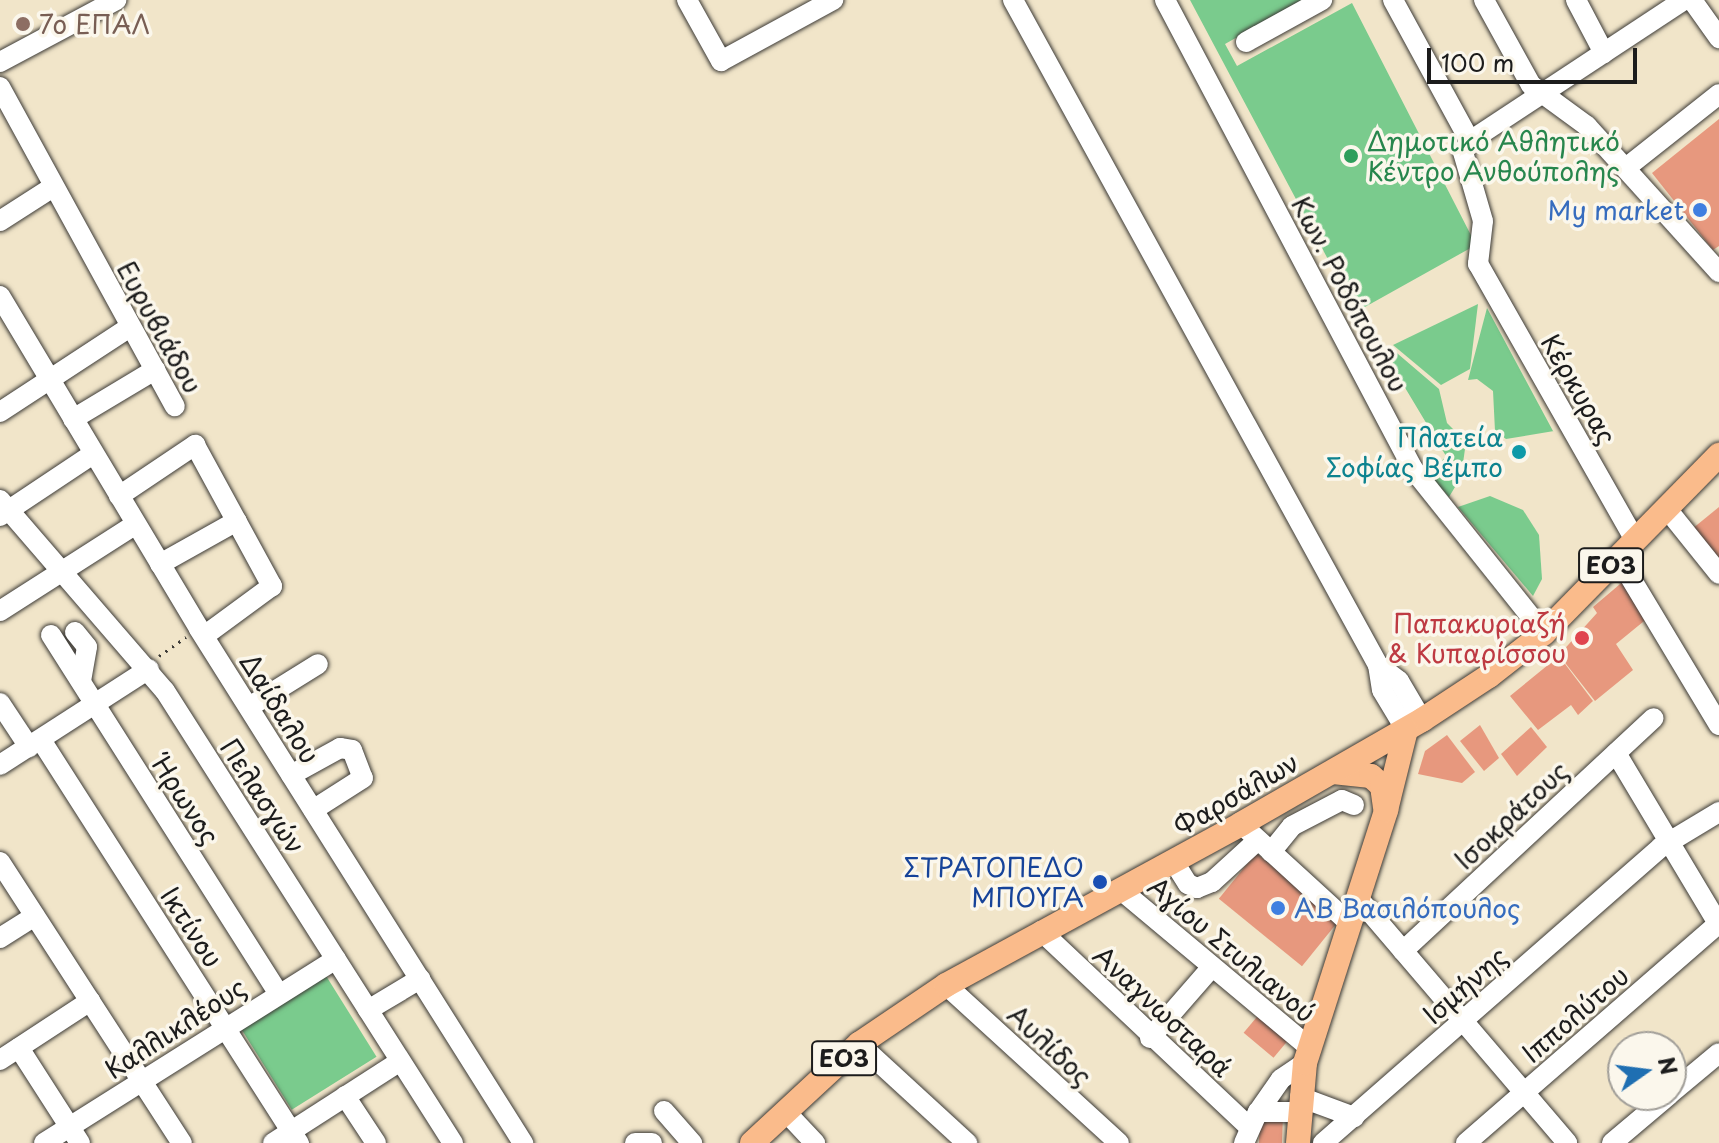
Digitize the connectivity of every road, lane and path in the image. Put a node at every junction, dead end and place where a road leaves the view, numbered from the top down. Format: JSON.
{"nodes":[{"id":1,"x":116,"y":0,"type":"edge"},
{"id":2,"x":687,"y":0,"type":"edge"},
{"id":3,"x":833,"y":0,"type":"edge"},
{"id":4,"x":1013,"y":0,"type":"edge"},
{"id":5,"x":1165,"y":0,"type":"edge"},
{"id":6,"x":1322,"y":0,"type":"edge"},
{"id":7,"x":1393,"y":0,"type":"edge"},
{"id":8,"x":1484,"y":0,"type":"edge"},
{"id":9,"x":1576,"y":0,"type":"edge"},
{"id":10,"x":1684,"y":0,"type":"edge"},
{"id":11,"x":1692,"y":0,"type":"edge"},
{"id":12,"x":1719,"y":38,"type":"edge"},
{"id":13,"x":1246,"y":42,"type":"dead end"},
{"id":14,"x":1604,"y":53,"type":"junction"},
{"id":15,"x":0,"y":62,"type":"edge"},
{"id":16,"x":0,"y":87,"type":"edge"},
{"id":17,"x":1541,"y":94,"type":"junction"},
{"id":18,"x":1719,"y":94,"type":"edge"},
{"id":19,"x":1470,"y":141,"type":"junction"},
{"id":20,"x":1627,"y":167,"type":"junction"},
{"id":21,"x":53,"y":187,"type":"junction"},
{"id":22,"x":0,"y":221,"type":"edge"},
{"id":23,"x":1719,"y":272,"type":"edge"},
{"id":24,"x":0,"y":296,"type":"edge"},
{"id":25,"x":130,"y":327,"type":"junction"},
{"id":26,"x":155,"y":370,"type":"junction"},
{"id":27,"x":49,"y":376,"type":"junction"},
{"id":28,"x":175,"y":406,"type":"dead end"},
{"id":29,"x":0,"y":412,"type":"edge"},
{"id":30,"x":73,"y":419,"type":"junction"},
{"id":31,"x":93,"y":454,"type":"junction"},
{"id":32,"x":1719,"y":455,"type":"edge"},
{"id":33,"x":119,"y":496,"type":"junction"},
{"id":34,"x":3,"y":509,"type":"edge"},
{"id":35,"x":1667,"y":509,"type":"junction"},
{"id":36,"x":237,"y":521,"type":"junction"},
{"id":37,"x":136,"y":524,"type":"junction"},
{"id":38,"x":1627,"y":548,"type":"junction"},
{"id":39,"x":160,"y":564,"type":"junction"},
{"id":40,"x":61,"y":571,"type":"junction"},
{"id":41,"x":1719,"y":574,"type":"edge"},
{"id":42,"x":0,"y":611,"type":"edge"},
{"id":43,"x":75,"y":632,"type":"dead end"},
{"id":44,"x":202,"y":632,"type":"junction"},
{"id":45,"x":1544,"y":633,"type":"junction"},
{"id":46,"x":51,"y":635,"type":"dead end"},
{"id":47,"x":318,"y":664,"type":"dead end"},
{"id":48,"x":147,"y":667,"type":"junction"},
{"id":49,"x":81,"y":680,"type":"junction"},
{"id":50,"x":0,"y":703,"type":"edge"},
{"id":51,"x":94,"y":705,"type":"junction"},
{"id":52,"x":249,"y":707,"type":"junction"},
{"id":53,"x":1654,"y":718,"type":"dead end"},
{"id":54,"x":1414,"y":725,"type":"junction"},
{"id":55,"x":1719,"y":725,"type":"edge"},
{"id":56,"x":35,"y":743,"type":"junction"},
{"id":57,"x":1616,"y":753,"type":"junction"},
{"id":58,"x":0,"y":765,"type":"edge"},
{"id":59,"x":1331,"y":772,"type":"junction"},
{"id":60,"x":291,"y":775,"type":"junction"},
{"id":61,"x":1354,"y":805,"type":"dead end"},
{"id":62,"x":313,"y":810,"type":"junction"},
{"id":63,"x":1386,"y":810,"type":"junction"},
{"id":64,"x":1719,"y":812,"type":"edge"},
{"id":65,"x":1257,"y":839,"type":"junction"},
{"id":66,"x":1669,"y":841,"type":"junction"},
{"id":67,"x":0,"y":862,"type":"edge"},
{"id":68,"x":1174,"y":862,"type":"junction"},
{"id":69,"x":1121,"y":890,"type":"junction"},
{"id":70,"x":1358,"y":898,"type":"junction"},
{"id":71,"x":35,"y":916,"type":"junction"},
{"id":72,"x":1350,"y":924,"type":"junction"},
{"id":73,"x":1719,"y":924,"type":"edge"},
{"id":74,"x":1041,"y":931,"type":"junction"},
{"id":75,"x":0,"y":938,"type":"edge"},
{"id":76,"x":1403,"y":951,"type":"junction"},
{"id":77,"x":336,"y":959,"type":"junction"},
{"id":78,"x":1211,"y":968,"type":"junction"},
{"id":79,"x":420,"y":979,"type":"junction"},
{"id":80,"x":946,"y":985,"type":"junction"},
{"id":81,"x":278,"y":993,"type":"junction"},
{"id":82,"x":90,"y":1001,"type":"junction"},
{"id":83,"x":368,"y":1010,"type":"junction"},
{"id":84,"x":1461,"y":1023,"type":"junction"},
{"id":85,"x":224,"y":1026,"type":"junction"},
{"id":86,"x":1150,"y":1038,"type":"junction"},
{"id":87,"x":859,"y":1044,"type":"junction"},
{"id":88,"x":6,"y":1053,"type":"edge"},
{"id":89,"x":1719,"y":1053,"type":"edge"},
{"id":90,"x":1308,"y":1055,"type":"junction"},
{"id":91,"x":400,"y":1061,"type":"junction"},
{"id":92,"x":1687,"y":1080,"type":"edge"},
{"id":93,"x":142,"y":1081,"type":"junction"},
{"id":94,"x":1524,"y":1093,"type":"junction"},
{"id":95,"x":345,"y":1096,"type":"junction"},
{"id":96,"x":1300,"y":1104,"type":"junction"},
{"id":97,"x":664,"y":1111,"type":"dead end"},
{"id":98,"x":785,"y":1111,"type":"junction"},
{"id":99,"x":1650,"y":1111,"type":"edge"},
{"id":100,"x":1354,"y":1117,"type":"junction"},
{"id":101,"x":1251,"y":1128,"type":"edge"},
{"id":102,"x":75,"y":1135,"type":"edge"},
{"id":103,"x":295,"y":1137,"type":"edge"},
{"id":104,"x":1108,"y":1140,"type":"edge"},
{"id":105,"x":44,"y":1143,"type":"edge"},
{"id":106,"x":182,"y":1143,"type":"edge"},
{"id":107,"x":273,"y":1143,"type":"edge"},
{"id":108,"x":376,"y":1143,"type":"edge"},
{"id":109,"x":453,"y":1143,"type":"edge"},
{"id":110,"x":523,"y":1143,"type":"edge"},
{"id":111,"x":635,"y":1143,"type":"edge"},
{"id":112,"x":652,"y":1143,"type":"edge"},
{"id":113,"x":692,"y":1143,"type":"edge"},
{"id":114,"x":752,"y":1143,"type":"edge"},
{"id":115,"x":815,"y":1143,"type":"edge"},
{"id":116,"x":967,"y":1143,"type":"edge"},
{"id":117,"x":1298,"y":1143,"type":"edge"},
{"id":118,"x":1323,"y":1143,"type":"edge"},
{"id":119,"x":1466,"y":1143,"type":"edge"},
{"id":120,"x":1567,"y":1143,"type":"edge"},
{"id":121,"x":1612,"y":1143,"type":"edge"}],
"edges":[{"from":1,"to":15,"type":"street"},
{"from":2,"to":3,"type":"street"},
{"from":4,"to":54,"type":"street"},
{"from":5,"to":45,"type":"street","name":"Κων. Ροδόπουλου"},
{"from":6,"to":13,"type":"street"},
{"from":7,"to":19,"type":"street"},
{"from":8,"to":17,"type":"street"},
{"from":9,"to":14,"type":"street"},
{"from":10,"to":14,"type":"street"},
{"from":11,"to":12,"type":"street"},
{"from":14,"to":17,"type":"street"},
{"from":16,"to":21,"type":"street","name":"Ευρυβιάδου"},
{"from":17,"to":19,"type":"street"},
{"from":17,"to":20,"type":"street"},
{"from":18,"to":20,"type":"street"},
{"from":19,"to":38,"type":"street","name":"Κέρκυρας"},
{"from":20,"to":23,"type":"street"},
{"from":21,"to":22,"type":"street"},
{"from":21,"to":25,"type":"street","name":"Ευρυβιάδου"},
{"from":24,"to":27,"type":"street","name":"Δαίδαλου"},
{"from":25,"to":26,"type":"street","name":"Ευρυβιάδου"},
{"from":25,"to":27,"type":"street"},
{"from":26,"to":28,"type":"street","name":"Ευρυβιάδου"},
{"from":26,"to":30,"type":"street"},
{"from":27,"to":29,"type":"street"},
{"from":27,"to":30,"type":"street","name":"Δαίδαλου"},
{"from":30,"to":31,"type":"street","name":"Δαίδαλου"},
{"from":31,"to":33,"type":"street","name":"Δαίδαλου"},
{"from":31,"to":34,"type":"street"},
{"from":32,"to":35,"type":"main road","name":"Φαρσάλων","number":"ΕΟ3"},
{"from":33,"to":36,"type":"street"},
{"from":33,"to":37,"type":"street","name":"Δαίδαλου"},
{"from":34,"to":40,"type":"street","name":"Πελασγών"},
{"from":35,"to":38,"type":"main road","name":"Φαρσάλων","number":"ΕΟ3"},
{"from":35,"to":41,"type":"street"},
{"from":36,"to":39,"type":"street"},
{"from":36,"to":44,"type":"street"},
{"from":37,"to":39,"type":"street","name":"Δαίδαλου"},
{"from":37,"to":40,"type":"street"},
{"from":38,"to":45,"type":"main road","name":"Φαρσάλων","number":"ΕΟ3"},
{"from":38,"to":55,"type":"street","name":"Κέρκυρας"},
{"from":39,"to":44,"type":"street","name":"Δαίδαλου"},
{"from":40,"to":42,"type":"street"},
{"from":40,"to":48,"type":"street","name":"Πελασγών"},
{"from":43,"to":49,"type":"street"},
{"from":44,"to":48,"type":"path"},
{"from":44,"to":52,"type":"street","name":"Δαίδαλου"},
{"from":45,"to":54,"type":"main road","name":"Φαρσάλων","number":"ΕΟ3"},
{"from":46,"to":49,"type":"street","name":"Ήρωνος"},
{"from":47,"to":52,"type":"street"},
{"from":48,"to":51,"type":"street"},
{"from":48,"to":77,"type":"street","name":"Πελασγών"},
{"from":49,"to":51,"type":"street","name":"Ήρωνος"},
{"from":50,"to":56,"type":"street","name":"Ικτίνου"},
{"from":51,"to":56,"type":"street"},
{"from":51,"to":81,"type":"street","name":"Ήρωνος"},
{"from":52,"to":60,"type":"street","name":"Δαίδαλου"},
{"from":53,"to":57,"type":"street","name":"Ισοκράτους"},
{"from":54,"to":59,"type":"main road","name":"Φαρσάλων","number":"ΕΟ3"},
{"from":54,"to":63,"type":"main road"},
{"from":56,"to":58,"type":"street"},
{"from":56,"to":85,"type":"street","name":"Ικτίνου"},
{"from":57,"to":66,"type":"street"},
{"from":57,"to":76,"type":"street","name":"Ισοκράτους"},
{"from":59,"to":63,"type":"main road"},
{"from":59,"to":65,"type":"main road","name":"Φαρσάλων","number":"ΕΟ3"},
{"from":60,"to":62,"type":"street","name":"Δαίδαλου"},
{"from":60,"to":62,"type":"street"},
{"from":61,"to":65,"type":"street"},
{"from":62,"to":79,"type":"street","name":"Δαίδαλου"},
{"from":63,"to":70,"type":"main road"},
{"from":64,"to":66,"type":"street","name":"Ισμήνης"},
{"from":65,"to":68,"type":"main road","name":"Φαρσάλων","number":"ΕΟ3"},
{"from":65,"to":68,"type":"street"},
{"from":65,"to":72,"type":"street"},
{"from":66,"to":73,"type":"street"},
{"from":66,"to":84,"type":"street","name":"Ισμήνης"},
{"from":67,"to":71,"type":"street"},
{"from":68,"to":69,"type":"main road","name":"Φαρσάλων","number":"ΕΟ3"},
{"from":69,"to":74,"type":"main road","name":"Φαρσάλων","number":"ΕΟ3"},
{"from":69,"to":78,"type":"street","name":"Αγίου Στυλιανού"},
{"from":70,"to":72,"type":"main road"},
{"from":70,"to":76,"type":"street"},
{"from":71,"to":75,"type":"street"},
{"from":71,"to":82,"type":"street"},
{"from":72,"to":90,"type":"main road"},
{"from":73,"to":94,"type":"street","name":"Ιππολύτου"},
{"from":74,"to":80,"type":"main road","name":"Φαρσάλων","number":"ΕΟ3"},
{"from":74,"to":86,"type":"street","name":"Αναγνωσταρά"},
{"from":76,"to":84,"type":"street"},
{"from":77,"to":81,"type":"street","name":"Καλλικλέους"},
{"from":77,"to":83,"type":"street","name":"Πελασγών"},
{"from":78,"to":86,"type":"street"},
{"from":78,"to":90,"type":"street","name":"Αγίου Στυλιανού"},
{"from":79,"to":83,"type":"street"},
{"from":79,"to":110,"type":"street","name":"Δαίδαλου"},
{"from":80,"to":87,"type":"main road","name":"Φαρσάλων","number":"ΕΟ3"},
{"from":80,"to":104,"type":"street","name":"Αυλίδος"},
{"from":81,"to":85,"type":"street","name":"Καλλικλέους"},
{"from":82,"to":88,"type":"street"},
{"from":82,"to":93,"type":"street"},
{"from":83,"to":91,"type":"street","name":"Πελασγών"},
{"from":84,"to":94,"type":"street"},
{"from":84,"to":100,"type":"street","name":"Ισμήνης"},
{"from":85,"to":93,"type":"street","name":"Καλλικλέους"},
{"from":85,"to":103,"type":"street","name":"Ικτίνου"},
{"from":86,"to":101,"type":"street","name":"Αναγνωσταρά"},
{"from":87,"to":98,"type":"main road","name":"Φαρσάλων","number":"ΕΟ3"},
{"from":87,"to":116,"type":"street"},
{"from":88,"to":102,"type":"street"},
{"from":89,"to":92,"type":"street"},
{"from":90,"to":96,"type":"main road"},
{"from":90,"to":101,"type":"street"},
{"from":91,"to":95,"type":"street"},
{"from":91,"to":109,"type":"street","name":"Πελασγών"},
{"from":93,"to":102,"type":"street","name":"Καλλικλέους"},
{"from":93,"to":106,"type":"street"},
{"from":94,"to":119,"type":"street","name":"Ιππολύτου"},
{"from":94,"to":120,"type":"street"},
{"from":95,"to":103,"type":"street"},
{"from":95,"to":108,"type":"street"},
{"from":96,"to":100,"type":"street"},
{"from":96,"to":101,"type":"street"},
{"from":96,"to":117,"type":"main road"},
{"from":97,"to":113,"type":"street"},
{"from":98,"to":114,"type":"main road","name":"Φαρσάλων","number":"ΕΟ3"},
{"from":98,"to":115,"type":"street"},
{"from":99,"to":121,"type":"street"},
{"from":100,"to":118,"type":"street","name":"Ισμήνης"},
{"from":102,"to":105,"type":"street","name":"Καλλικλέους"},
{"from":103,"to":107,"type":"street"},
{"from":111,"to":112,"type":"street"}]}
